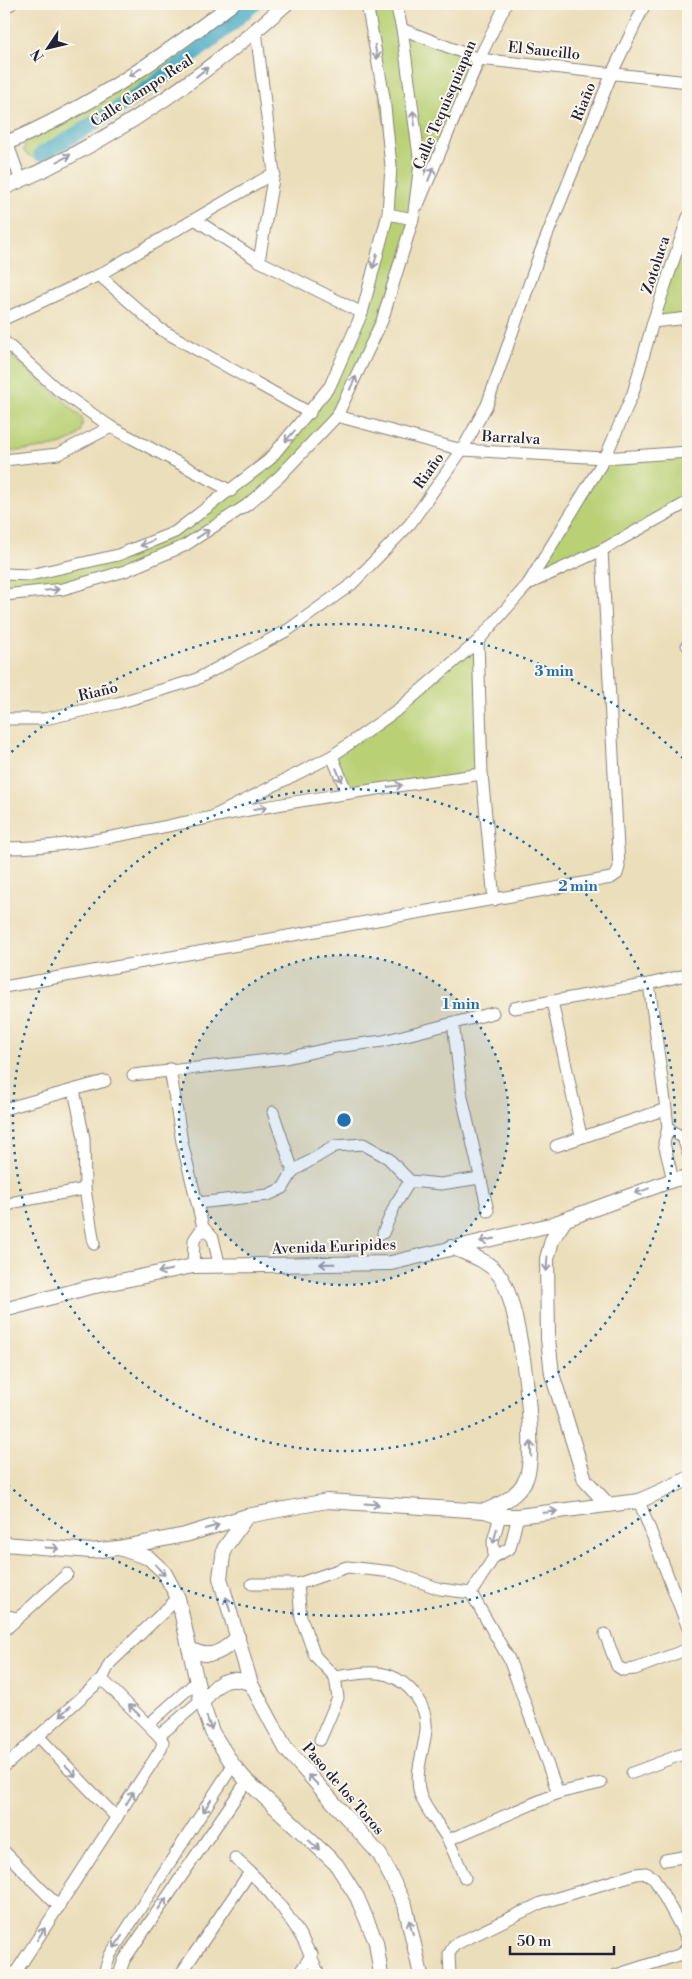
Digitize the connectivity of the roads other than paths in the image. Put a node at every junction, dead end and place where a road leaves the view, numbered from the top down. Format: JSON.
{"nodes":[{"id":1,"x":11,"y":4,"type":"edge"},
{"id":2,"x":232,"y":4,"type":"edge"},
{"id":3,"x":286,"y":4,"type":"edge"},
{"id":4,"x":367,"y":4,"type":"edge"},
{"id":5,"x":396,"y":4,"type":"edge"},
{"id":6,"x":506,"y":4,"type":"edge"},
{"id":7,"x":645,"y":4,"type":"edge"},
{"id":8,"x":4,"y":8,"type":"edge"},
{"id":9,"x":402,"y":29,"type":"junction"},
{"id":10,"x":256,"y":31,"type":"junction"},
{"id":11,"x":479,"y":59,"type":"junction"},
{"id":12,"x":612,"y":73,"type":"junction"},
{"id":13,"x":688,"y":82,"type":"edge"},
{"id":14,"x":4,"y":140,"type":"edge"},
{"id":15,"x":274,"y":173,"type":"junction"},
{"id":16,"x":21,"y":181,"type":"junction"},
{"id":17,"x":4,"y":188,"type":"edge"},
{"id":18,"x":388,"y":214,"type":"junction"},
{"id":19,"x":688,"y":217,"type":"edge"},
{"id":20,"x":413,"y":219,"type":"junction"},
{"id":21,"x":196,"y":220,"type":"junction"},
{"id":22,"x":259,"y":261,"type":"junction"},
{"id":23,"x":99,"y":275,"type":"junction"},
{"id":24,"x":362,"y":313,"type":"junction"},
{"id":25,"x":688,"y":318,"type":"edge"},
{"id":26,"x":4,"y":319,"type":"edge"},
{"id":27,"x":653,"y":322,"type":"junction"},
{"id":28,"x":4,"y":342,"type":"edge"},
{"id":29,"x":310,"y":413,"type":"junction"},
{"id":30,"x":338,"y":416,"type":"junction"},
{"id":31,"x":111,"y":427,"type":"junction"},
{"id":32,"x":462,"y":450,"type":"junction"},
{"id":33,"x":688,"y":452,"type":"edge"},
{"id":34,"x":605,"y":458,"type":"junction"},
{"id":35,"x":4,"y":460,"type":"edge"},
{"id":36,"x":231,"y":491,"type":"junction"},
{"id":37,"x":688,"y":502,"type":"edge"},
{"id":38,"x":602,"y":550,"type":"junction"},
{"id":39,"x":4,"y":574,"type":"edge"},
{"id":40,"x":528,"y":584,"type":"junction"},
{"id":41,"x":4,"y":595,"type":"edge"},
{"id":42,"x":478,"y":641,"type":"junction"},
{"id":43,"x":4,"y":720,"type":"edge"},
{"id":44,"x":332,"y":756,"type":"junction"},
{"id":45,"x":482,"y":774,"type":"junction"},
{"id":46,"x":347,"y":793,"type":"junction"},
{"id":47,"x":212,"y":817,"type":"junction"},
{"id":48,"x":4,"y":848,"type":"edge"},
{"id":49,"x":494,"y":900,"type":"junction"},
{"id":50,"x":685,"y":975,"type":"dead end"},
{"id":51,"x":649,"y":984,"type":"junction"},
{"id":52,"x":4,"y":987,"type":"edge"},
{"id":53,"x":552,"y":1001,"type":"junction"},
{"id":54,"x":514,"y":1008,"type":"dead end"},
{"id":55,"x":493,"y":1012,"type":"dead end"},
{"id":56,"x":453,"y":1022,"type":"junction"},
{"id":57,"x":170,"y":1069,"type":"junction"},
{"id":58,"x":133,"y":1075,"type":"dead end"},
{"id":59,"x":105,"y":1080,"type":"dead end"},
{"id":60,"x":74,"y":1090,"type":"junction"},
{"id":61,"x":4,"y":1109,"type":"edge"},
{"id":62,"x":666,"y":1109,"type":"junction"},
{"id":63,"x":273,"y":1112,"type":"dead end"},
{"id":64,"x":668,"y":1128,"type":"junction"},
{"id":65,"x":581,"y":1136,"type":"junction"},
{"id":66,"x":556,"y":1146,"type":"dead end"},
{"id":67,"x":688,"y":1153,"type":"edge"},
{"id":68,"x":293,"y":1171,"type":"junction"},
{"id":69,"x":688,"y":1177,"type":"edge"},
{"id":70,"x":480,"y":1178,"type":"junction"},
{"id":71,"x":673,"y":1180,"type":"junction"},
{"id":72,"x":410,"y":1181,"type":"junction"},
{"id":73,"x":84,"y":1189,"type":"junction"},
{"id":74,"x":198,"y":1203,"type":"junction"},
{"id":75,"x":4,"y":1208,"type":"edge"},
{"id":76,"x":488,"y":1211,"type":"dead end"},
{"id":77,"x":565,"y":1220,"type":"junction"},
{"id":78,"x":203,"y":1227,"type":"junction"},
{"id":79,"x":383,"y":1233,"type":"dead end"},
{"id":80,"x":94,"y":1244,"type":"dead end"},
{"id":81,"x":452,"y":1248,"type":"junction"},
{"id":82,"x":193,"y":1266,"type":"junction"},
{"id":83,"x":220,"y":1267,"type":"junction"},
{"id":84,"x":4,"y":1310,"type":"edge"},
{"id":85,"x":688,"y":1479,"type":"edge"},
{"id":86,"x":639,"y":1501,"type":"junction"},
{"id":87,"x":608,"y":1505,"type":"junction"},
{"id":88,"x":485,"y":1511,"type":"junction"},
{"id":89,"x":247,"y":1516,"type":"junction"},
{"id":90,"x":500,"y":1516,"type":"junction"},
{"id":91,"x":518,"y":1516,"type":"junction"},
{"id":92,"x":4,"y":1544,"type":"edge"},
{"id":93,"x":118,"y":1548,"type":"junction"},
{"id":94,"x":494,"y":1557,"type":"junction"},
{"id":95,"x":67,"y":1574,"type":"dead end"},
{"id":96,"x":252,"y":1584,"type":"dead end"},
{"id":97,"x":298,"y":1584,"type":"junction"},
{"id":98,"x":470,"y":1592,"type":"junction"},
{"id":99,"x":178,"y":1598,"type":"junction"},
{"id":100,"x":4,"y":1615,"type":"edge"},
{"id":101,"x":17,"y":1618,"type":"junction"},
{"id":102,"x":688,"y":1628,"type":"edge"},
{"id":103,"x":4,"y":1631,"type":"edge"},
{"id":104,"x":605,"y":1634,"type":"dead end"},
{"id":105,"x":238,"y":1637,"type":"junction"},
{"id":106,"x":190,"y":1648,"type":"junction"},
{"id":107,"x":688,"y":1649,"type":"edge"},
{"id":108,"x":335,"y":1677,"type":"junction"},
{"id":109,"x":102,"y":1679,"type":"junction"},
{"id":110,"x":196,"y":1681,"type":"junction"},
{"id":111,"x":251,"y":1684,"type":"junction"},
{"id":112,"x":202,"y":1702,"type":"junction"},
{"id":113,"x":149,"y":1724,"type":"junction"},
{"id":114,"x":38,"y":1736,"type":"junction"},
{"id":115,"x":159,"y":1736,"type":"junction"},
{"id":116,"x":320,"y":1740,"type":"dead end"},
{"id":117,"x":688,"y":1752,"type":"edge"},
{"id":118,"x":233,"y":1765,"type":"junction"},
{"id":119,"x":4,"y":1768,"type":"edge"},
{"id":120,"x":632,"y":1773,"type":"dead end"},
{"id":121,"x":247,"y":1781,"type":"junction"},
{"id":122,"x":601,"y":1783,"type":"dead end"},
{"id":123,"x":558,"y":1793,"type":"junction"},
{"id":124,"x":117,"y":1818,"type":"junction"},
{"id":125,"x":448,"y":1840,"type":"junction"},
{"id":126,"x":4,"y":1851,"type":"edge"},
{"id":127,"x":688,"y":1856,"type":"edge"},
{"id":128,"x":235,"y":1858,"type":"dead end"},
{"id":129,"x":665,"y":1860,"type":"dead end"},
{"id":130,"x":250,"y":1872,"type":"junction"},
{"id":131,"x":465,"y":1878,"type":"dead end"},
{"id":132,"x":59,"y":1908,"type":"junction"},
{"id":133,"x":688,"y":1940,"type":"edge"},
{"id":134,"x":688,"y":1946,"type":"edge"},
{"id":135,"x":312,"y":1954,"type":"junction"},
{"id":136,"x":14,"y":1975,"type":"edge"},
{"id":137,"x":105,"y":1975,"type":"edge"},
{"id":138,"x":119,"y":1975,"type":"edge"},
{"id":139,"x":180,"y":1975,"type":"edge"},
{"id":140,"x":298,"y":1975,"type":"edge"},
{"id":141,"x":320,"y":1975,"type":"edge"},
{"id":142,"x":381,"y":1975,"type":"edge"},
{"id":143,"x":421,"y":1975,"type":"edge"},
{"id":144,"x":450,"y":1975,"type":"edge"},
{"id":145,"x":616,"y":1975,"type":"edge"}],
"edges":[{"from":1,"to":8,"type":"street"},
{"from":2,"to":14,"type":"street","name":"Calle Campo Real","one_way":true},
{"from":3,"to":10,"type":"street","name":"Calle Campo Real"},
{"from":4,"to":18,"type":"street","one_way":true},
{"from":5,"to":9,"type":"street"},
{"from":6,"to":11,"type":"street","name":"Calle Tequisquiapan"},
{"from":7,"to":12,"type":"street","name":"Riaño"},
{"from":9,"to":11,"type":"street","name":"El Saucillo"},
{"from":20,"to":9,"type":"street","one_way":true},
{"from":10,"to":15,"type":"street"},
{"from":16,"to":10,"type":"street","name":"Calle Campo Real","one_way":true},
{"from":11,"to":12,"type":"street","name":"El Saucillo"},
{"from":20,"to":11,"type":"street","name":"Calle Tequisquiapan","one_way":true},
{"from":12,"to":13,"type":"street","name":"El Saucillo"},
{"from":12,"to":32,"type":"street","name":"Riaño"},
{"from":14,"to":16,"type":"street"},
{"from":15,"to":21,"type":"street"},
{"from":15,"to":22,"type":"street"},
{"from":16,"to":17,"type":"street","name":"Calle Campo Real"},
{"from":18,"to":20,"type":"street"},
{"from":18,"to":24,"type":"street","one_way":true},
{"from":19,"to":27,"type":"street","name":"Zotoluca"},
{"from":30,"to":20,"type":"street","one_way":true},
{"from":21,"to":22,"type":"street"},
{"from":21,"to":23,"type":"street"},
{"from":22,"to":24,"type":"street"},
{"from":23,"to":26,"type":"street"},
{"from":23,"to":29,"type":"street"},
{"from":24,"to":29,"type":"street"},
{"from":25,"to":27,"type":"street"},
{"from":27,"to":34,"type":"street","name":"Zotoluca"},
{"from":28,"to":31,"type":"street"},
{"from":29,"to":36,"type":"street","one_way":true},
{"from":30,"to":32,"type":"street","name":"Barralva"},
{"from":41,"to":30,"type":"street","one_way":true},
{"from":31,"to":35,"type":"street"},
{"from":31,"to":36,"type":"street"},
{"from":32,"to":34,"type":"street","name":"Barralva"},
{"from":32,"to":43,"type":"street","name":"Riaño"},
{"from":33,"to":34,"type":"street","name":"Barralva"},
{"from":34,"to":40,"type":"street","name":"Zotoluca"},
{"from":36,"to":39,"type":"street","one_way":true},
{"from":37,"to":38,"type":"street"},
{"from":38,"to":40,"type":"street"},
{"from":38,"to":49,"type":"street"},
{"from":40,"to":42,"type":"street"},
{"from":42,"to":44,"type":"street"},
{"from":42,"to":45,"type":"street"},
{"from":44,"to":46,"type":"street","one_way":true},
{"from":44,"to":47,"type":"street"},
{"from":46,"to":45,"type":"street","one_way":true},
{"from":45,"to":49,"type":"street"},
{"from":47,"to":46,"type":"street","one_way":true},
{"from":47,"to":48,"type":"street"},
{"from":49,"to":52,"type":"street"},
{"from":50,"to":51,"type":"street"},
{"from":51,"to":53,"type":"street"},
{"from":51,"to":62,"type":"street"},
{"from":53,"to":54,"type":"street"},
{"from":53,"to":65,"type":"street"},
{"from":55,"to":56,"type":"street"},
{"from":56,"to":57,"type":"street"},
{"from":56,"to":70,"type":"street"},
{"from":57,"to":58,"type":"street"},
{"from":57,"to":74,"type":"street"},
{"from":59,"to":60,"type":"street"},
{"from":60,"to":61,"type":"street"},
{"from":60,"to":73,"type":"street"},
{"from":62,"to":64,"type":"street"},
{"from":62,"to":65,"type":"street"},
{"from":63,"to":68,"type":"street"},
{"from":64,"to":67,"type":"street"},
{"from":64,"to":71,"type":"street"},
{"from":65,"to":66,"type":"street"},
{"from":68,"to":72,"type":"street"},
{"from":68,"to":74,"type":"street"},
{"from":69,"to":71,"type":"street","name":"Avenida Euripides"},
{"from":70,"to":72,"type":"street"},
{"from":70,"to":76,"type":"street"},
{"from":71,"to":77,"type":"street","name":"Avenida Euripides","one_way":true},
{"from":72,"to":79,"type":"street"},
{"from":73,"to":75,"type":"street"},
{"from":73,"to":80,"type":"street"},
{"from":74,"to":78,"type":"street"},
{"from":77,"to":81,"type":"street","name":"Avenida Euripides","one_way":true},
{"from":77,"to":87,"type":"street","one_way":true},
{"from":78,"to":82,"type":"street"},
{"from":78,"to":83,"type":"street"},
{"from":81,"to":83,"type":"street","name":"Avenida Euripides","one_way":true},
{"from":88,"to":81,"type":"street","one_way":true},
{"from":82,"to":83,"type":"street","name":"Avenida Euripides"},
{"from":82,"to":84,"type":"street","name":"Avenida Euripides","one_way":true},
{"from":85,"to":86,"type":"street"},
{"from":86,"to":87,"type":"street"},
{"from":86,"to":102,"type":"street"},
{"from":91,"to":87,"type":"street","one_way":true},
{"from":89,"to":88,"type":"street","one_way":true},
{"from":88,"to":90,"type":"street"},
{"from":93,"to":89,"type":"street","one_way":true},
{"from":105,"to":89,"type":"street","name":"Paso de los Toros","one_way":true},
{"from":90,"to":91,"type":"street"},
{"from":90,"to":94,"type":"street","one_way":true},
{"from":91,"to":94,"type":"street"},
{"from":92,"to":93,"type":"street","one_way":true},
{"from":93,"to":99,"type":"street","one_way":true},
{"from":94,"to":98,"type":"street"},
{"from":95,"to":101,"type":"street"},
{"from":96,"to":97,"type":"street"},
{"from":97,"to":98,"type":"street"},
{"from":97,"to":108,"type":"street"},
{"from":98,"to":123,"type":"street"},
{"from":99,"to":106,"type":"street"},
{"from":99,"to":109,"type":"street"},
{"from":100,"to":101,"type":"street"},
{"from":101,"to":103,"type":"street"},
{"from":104,"to":107,"type":"street"},
{"from":105,"to":106,"type":"street"},
{"from":105,"to":111,"type":"street","name":"Paso de los Toros"},
{"from":106,"to":110,"type":"street"},
{"from":108,"to":116,"type":"street"},
{"from":108,"to":125,"type":"street"},
{"from":113,"to":109,"type":"street","one_way":true},
{"from":109,"to":114,"type":"street","one_way":true},
{"from":110,"to":112,"type":"street"},
{"from":110,"to":113,"type":"street"},
{"from":111,"to":112,"type":"street"},
{"from":143,"to":111,"type":"street","name":"Paso de los Toros","one_way":true},
{"from":112,"to":115,"type":"street"},
{"from":112,"to":118,"type":"street","one_way":true},
{"from":113,"to":115,"type":"street"},
{"from":114,"to":119,"type":"street"},
{"from":114,"to":124,"type":"street","one_way":true},
{"from":124,"to":115,"type":"street","one_way":true},
{"from":117,"to":120,"type":"street"},
{"from":118,"to":121,"type":"street"},
{"from":118,"to":137,"type":"street","one_way":true},
{"from":138,"to":121,"type":"street","one_way":true},
{"from":121,"to":142,"type":"street","one_way":true},
{"from":122,"to":123,"type":"street"},
{"from":123,"to":125,"type":"street"},
{"from":124,"to":132,"type":"street"},
{"from":125,"to":131,"type":"street"},
{"from":126,"to":132,"type":"street"},
{"from":127,"to":129,"type":"street"},
{"from":128,"to":130,"type":"street"},
{"from":130,"to":135,"type":"street"},
{"from":130,"to":139,"type":"street"},
{"from":136,"to":132,"type":"street","one_way":true},
{"from":133,"to":144,"type":"street"},
{"from":134,"to":145,"type":"street"},
{"from":135,"to":140,"type":"street"},
{"from":135,"to":141,"type":"street"}]}
